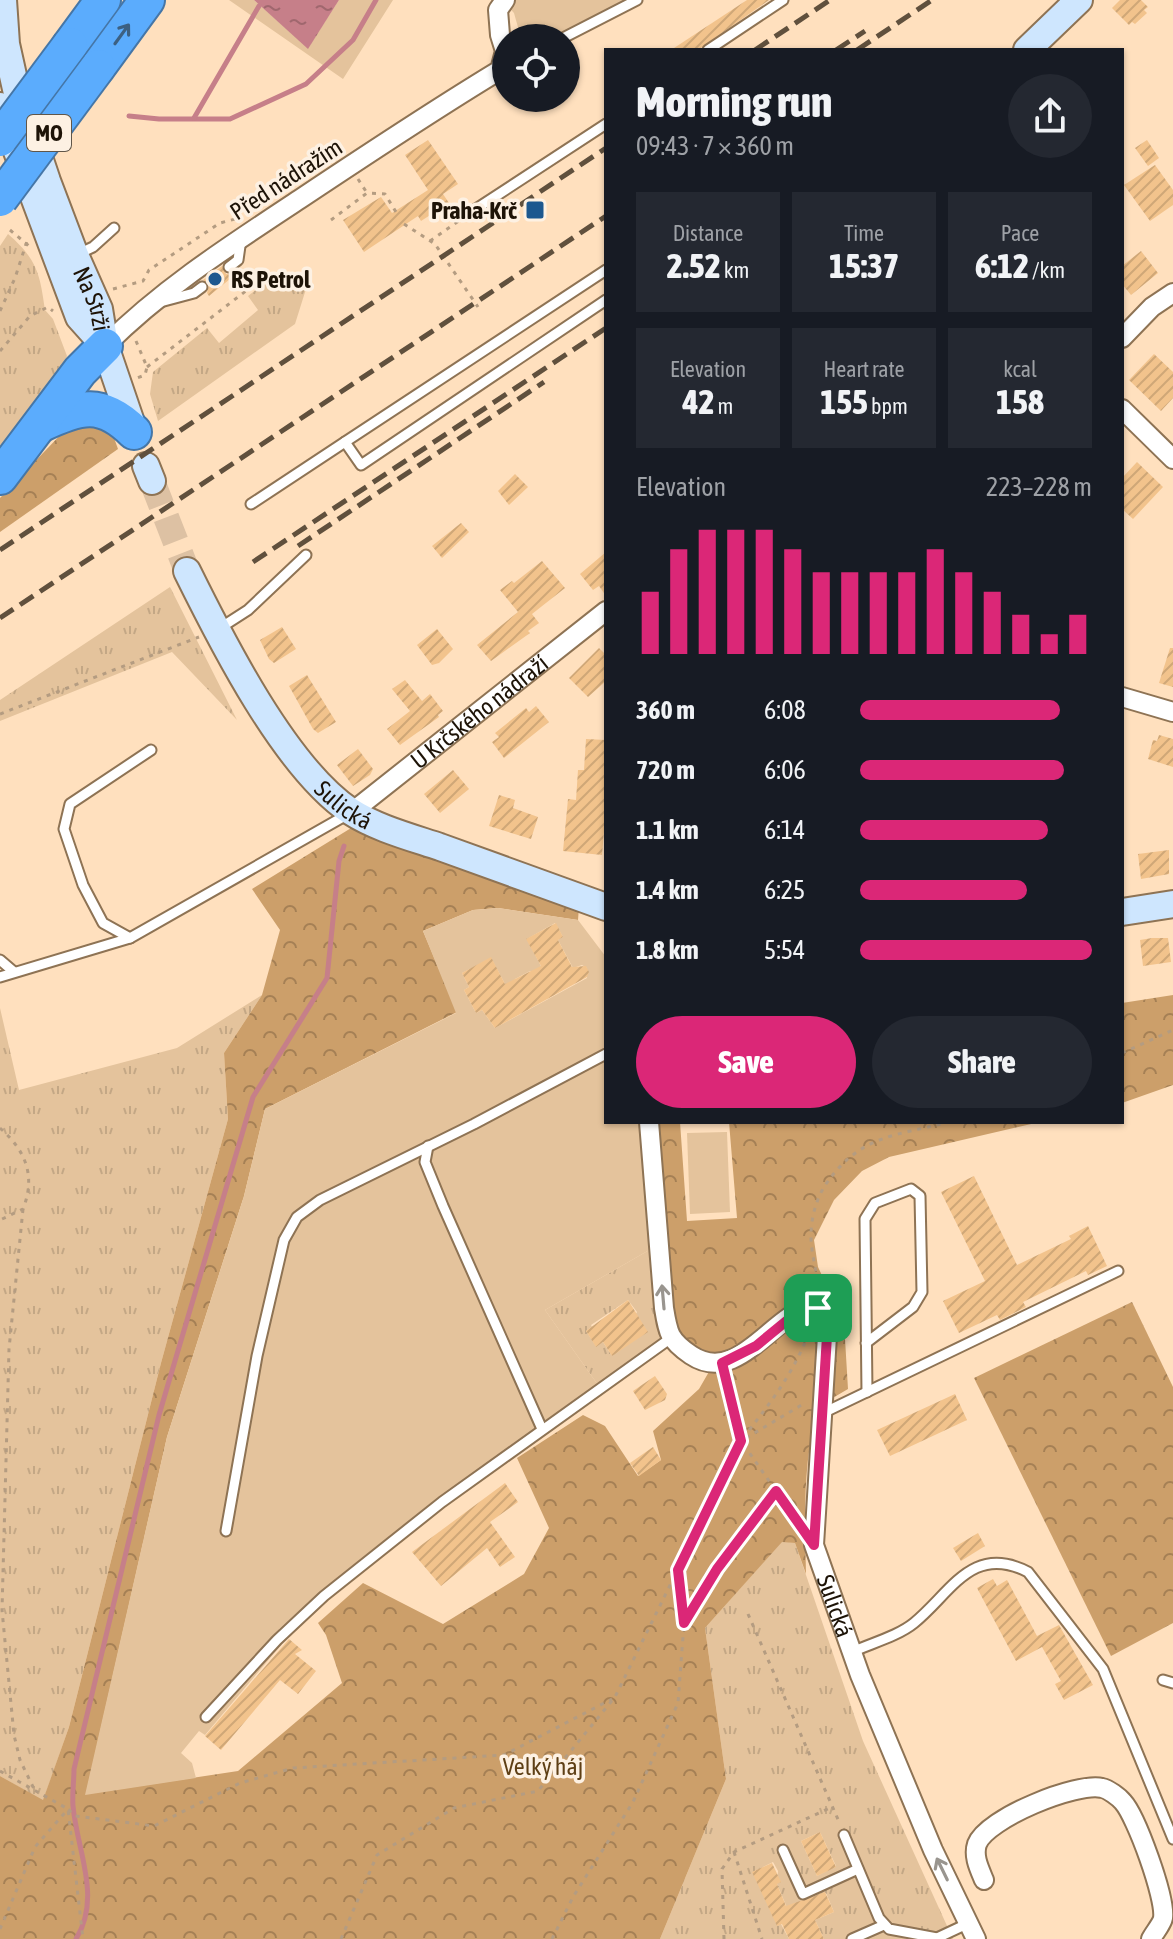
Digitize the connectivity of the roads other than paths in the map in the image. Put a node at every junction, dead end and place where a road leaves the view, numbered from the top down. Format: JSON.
{"nodes":[{"id":1,"x":3,"y":0,"type":"edge"},
{"id":2,"x":103,"y":0,"type":"edge"},
{"id":3,"x":147,"y":0,"type":"edge"},
{"id":4,"x":505,"y":0,"type":"edge"},
{"id":5,"x":637,"y":0,"type":"edge"},
{"id":6,"x":783,"y":0,"type":"edge"},
{"id":7,"x":1079,"y":0,"type":"edge"},
{"id":8,"x":499,"y":24,"type":"edge"},
{"id":9,"x":580,"y":29,"type":"edge"},
{"id":10,"x":711,"y":48,"type":"edge"},
{"id":11,"x":1029,"y":48,"type":"edge"},
{"id":12,"x":492,"y":75,"type":"edge"},
{"id":13,"x":0,"y":106,"type":"edge"},
{"id":14,"x":604,"y":125,"type":"edge"},
{"id":15,"x":0,"y":139,"type":"edge"},
{"id":16,"x":476,"y":209,"type":"road end"},
{"id":17,"x":5,"y":215,"type":"edge"},
{"id":18,"x":114,"y":228,"type":"dead end"},
{"id":19,"x":241,"y":238,"type":"junction"},
{"id":20,"x":75,"y":255,"type":"junction"},
{"id":21,"x":229,"y":267,"type":"dead end"},
{"id":22,"x":604,"y":271,"type":"edge"},
{"id":23,"x":202,"y":287,"type":"dead end"},
{"id":24,"x":1173,"y":293,"type":"edge"},
{"id":25,"x":604,"y":301,"type":"edge"},
{"id":26,"x":153,"y":304,"type":"junction"},
{"id":27,"x":1124,"y":336,"type":"edge"},
{"id":28,"x":105,"y":346,"type":"junction"},
{"id":29,"x":1124,"y":411,"type":"edge"},
{"id":30,"x":37,"y":431,"type":"junction"},
{"id":31,"x":135,"y":433,"type":"joint"},
{"id":32,"x":345,"y":442,"type":"junction"},
{"id":33,"x":1173,"y":459,"type":"edge"},
{"id":34,"x":0,"y":463,"type":"edge"},
{"id":35,"x":0,"y":477,"type":"edge"},
{"id":36,"x":251,"y":504,"type":"dead end"},
{"id":37,"x":306,"y":555,"type":"dead end"},
{"id":38,"x":187,"y":571,"type":"tunnel mouth"},
{"id":39,"x":604,"y":613,"type":"edge"},
{"id":40,"x":217,"y":629,"type":"junction"},
{"id":41,"x":1124,"y":698,"type":"edge"},
{"id":42,"x":1173,"y":712,"type":"edge"},
{"id":43,"x":151,"y":750,"type":"dead end"},
{"id":44,"x":352,"y":812,"type":"junction"},
{"id":45,"x":1173,"y":904,"type":"edge"},
{"id":46,"x":604,"y":906,"type":"edge"},
{"id":47,"x":1124,"y":912,"type":"edge"},
{"id":48,"x":130,"y":938,"type":"junction"},
{"id":49,"x":0,"y":960,"type":"edge"},
{"id":50,"x":14,"y":972,"type":"junction"},
{"id":51,"x":0,"y":977,"type":"edge"},
{"id":52,"x":604,"y":1055,"type":"edge"},
{"id":53,"x":649,"y":1124,"type":"edge"},
{"id":54,"x":428,"y":1146,"type":"junction"},
{"id":55,"x":1118,"y":1271,"type":"dead end"},
{"id":56,"x":671,"y":1338,"type":"junction"},
{"id":57,"x":866,"y":1343,"type":"junction"},
{"id":58,"x":867,"y":1392,"type":"junction"},
{"id":59,"x":823,"y":1413,"type":"junction"},
{"id":60,"x":542,"y":1429,"type":"junction"},
{"id":61,"x":226,"y":1531,"type":"dead end"},
{"id":62,"x":852,"y":1652,"type":"junction"},
{"id":63,"x":206,"y":1717,"type":"dead end"},
{"id":64,"x":844,"y":1835,"type":"dead end"},
{"id":65,"x":1173,"y":1839,"type":"edge"},
{"id":66,"x":783,"y":1850,"type":"dead end"},
{"id":67,"x":858,"y":1869,"type":"junction"},
{"id":68,"x":984,"y":1880,"type":"dead end"},
{"id":69,"x":889,"y":1931,"type":"edge"},
{"id":70,"x":972,"y":1931,"type":"edge"},
{"id":71,"x":936,"y":1938,"type":"edge"},
{"id":72,"x":852,"y":1939,"type":"edge"},
{"id":73,"x":1151,"y":1939,"type":"edge"}],
"edges":[{"from":1,"to":20,"type":"street","name":"Na Strži"},
{"from":2,"to":15,"type":"highway","number":"MO","bridge":true},
{"from":17,"to":3,"type":"highway","number":"MO","one_way":true,"bridge":true},
{"from":4,"to":8,"type":"street"},
{"from":5,"to":9,"type":"lane"},
{"from":6,"to":10,"type":"lane"},
{"from":7,"to":11,"type":"street"},
{"from":12,"to":19,"type":"street","name":"Před nádražím"},
{"from":13,"to":28,"type":"street","name":"Na Strži"},
{"from":14,"to":16,"type":"lane"},
{"from":18,"to":20,"type":"lane"},
{"from":19,"to":21,"type":"lane"},
{"from":19,"to":26,"type":"street","name":"Před nádražím"},
{"from":20,"to":28,"type":"street","name":"Na Strži"},
{"from":22,"to":32,"type":"lane"},
{"from":23,"to":26,"type":"lane"},
{"from":24,"to":27,"type":"street"},
{"from":25,"to":32,"type":"lane"},
{"from":26,"to":28,"type":"street","name":"Před nádražím"},
{"from":28,"to":30,"type":"highway"},
{"from":28,"to":31,"type":"street"},
{"from":29,"to":33,"type":"street"},
{"from":30,"to":31,"type":"highway"},
{"from":30,"to":34,"type":"highway"},
{"from":30,"to":35,"type":"highway"},
{"from":32,"to":36,"type":"lane"},
{"from":37,"to":40,"type":"lane"},
{"from":38,"to":40,"type":"street","name":"Sulická"},
{"from":39,"to":44,"type":"street","name":"U Krčského nádraží"},
{"from":40,"to":44,"type":"street","name":"Sulická"},
{"from":41,"to":42,"type":"street"},
{"from":43,"to":48,"type":"lane"},
{"from":44,"to":46,"type":"street","name":"Sulická"},
{"from":44,"to":48,"type":"lane"},
{"from":45,"to":47,"type":"street"},
{"from":48,"to":50,"type":"lane"},
{"from":49,"to":50,"type":"lane"},
{"from":50,"to":51,"type":"lane"},
{"from":52,"to":54,"type":"lane"},
{"from":56,"to":53,"type":"street","one_way":true},
{"from":54,"to":60,"type":"lane"},
{"from":54,"to":61,"type":"lane"},
{"from":55,"to":58,"type":"lane"},
{"from":56,"to":59,"type":"street","name":"Sulická"},
{"from":56,"to":60,"type":"lane"},
{"from":57,"to":57,"type":"lane"},
{"from":57,"to":58,"type":"lane"},
{"from":58,"to":59,"type":"lane"},
{"from":59,"to":62,"type":"street","name":"Sulická"},
{"from":60,"to":63,"type":"lane"},
{"from":62,"to":65,"type":"lane"},
{"from":70,"to":62,"type":"street","name":"Sulická","one_way":true},
{"from":64,"to":67,"type":"lane"},
{"from":66,"to":67,"type":"lane"},
{"from":67,"to":69,"type":"lane"},
{"from":68,"to":73,"type":"street"},
{"from":69,"to":71,"type":"lane"},
{"from":69,"to":72,"type":"lane"},
{"from":70,"to":71,"type":"lane"}]}
